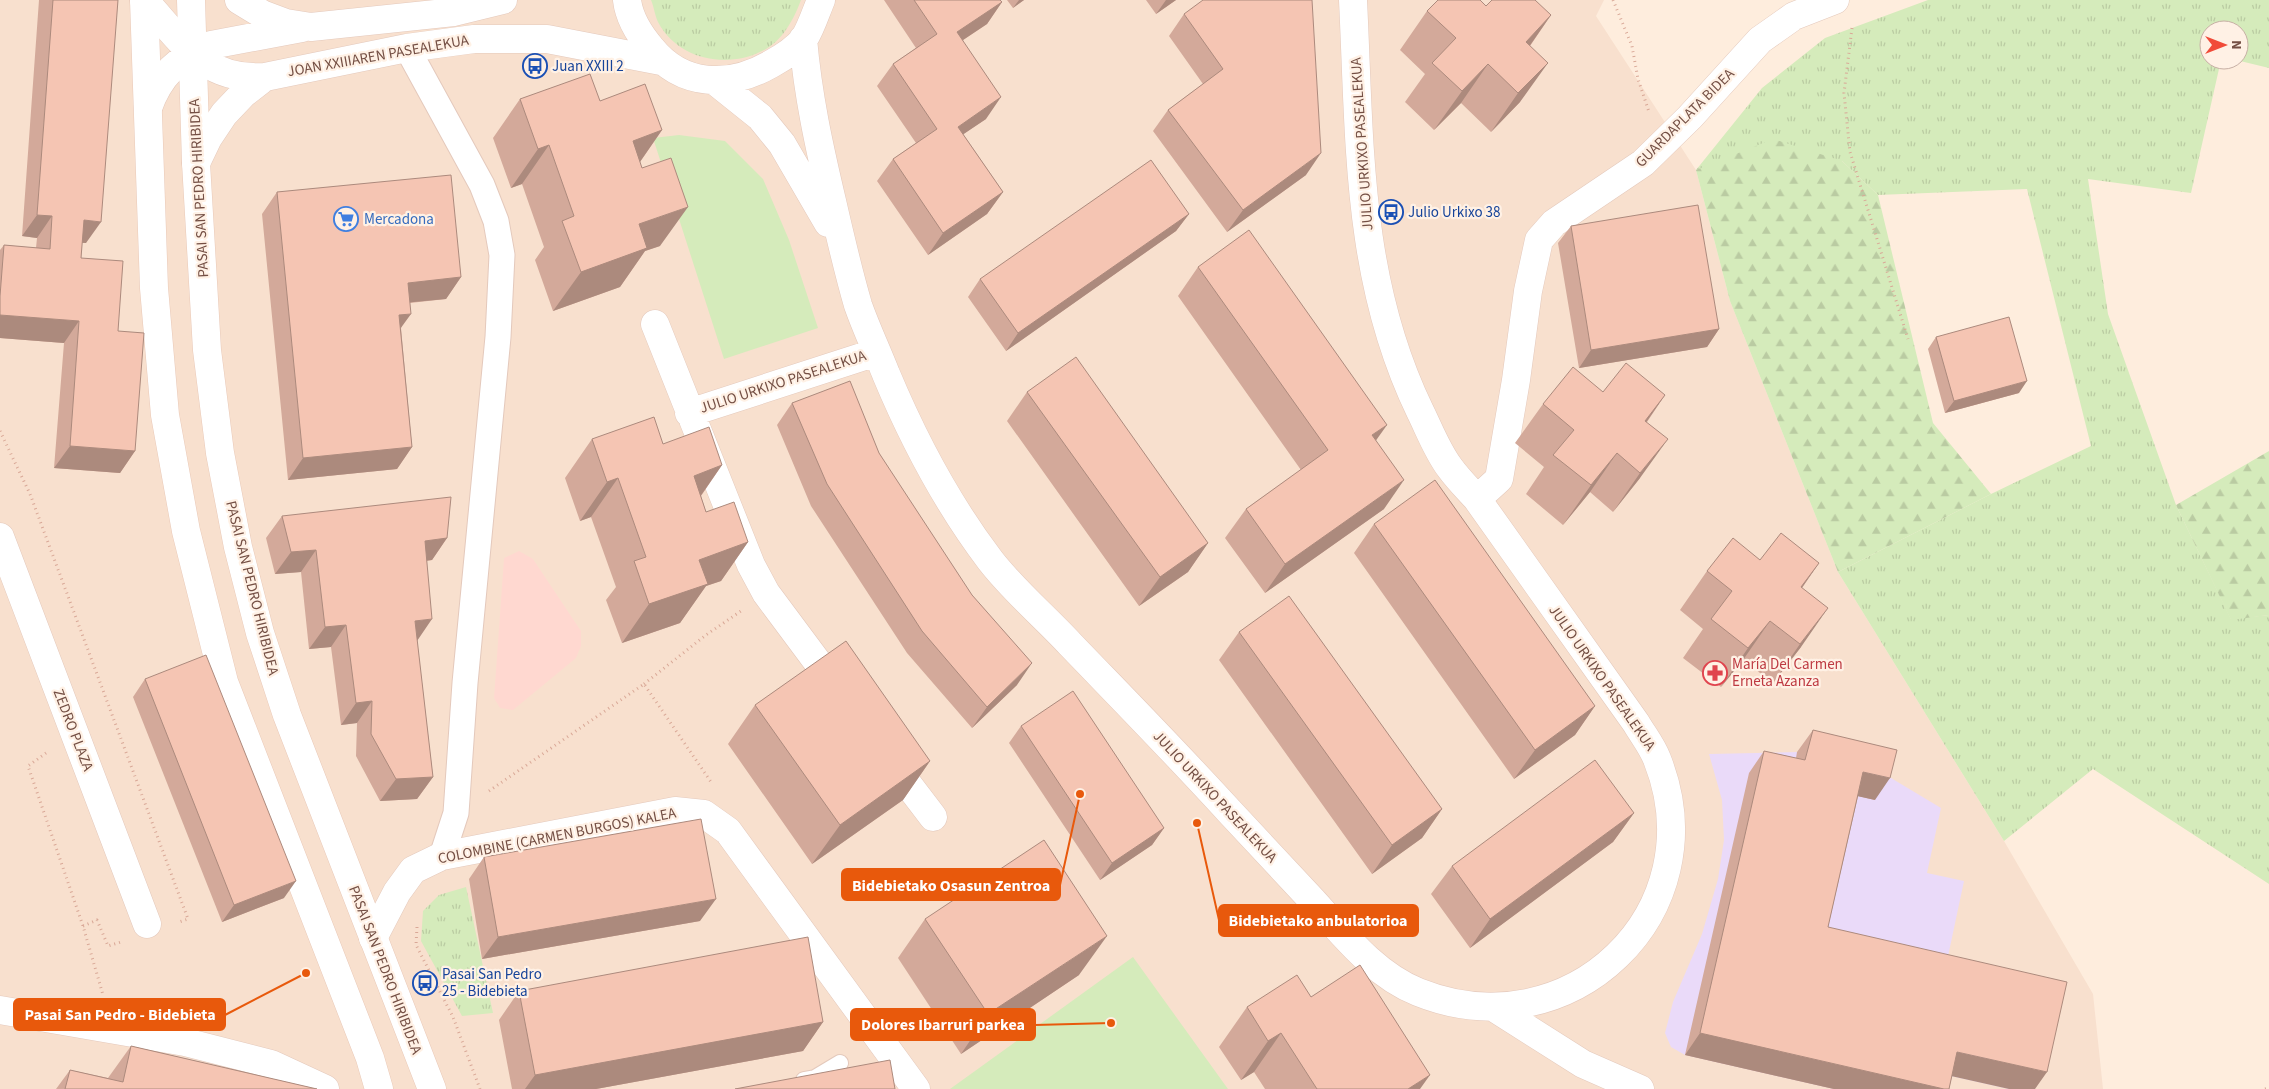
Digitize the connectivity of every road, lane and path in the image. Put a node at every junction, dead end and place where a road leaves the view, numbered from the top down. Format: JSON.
{"nodes":[{"id":1,"x":144,"y":0,"type":"edge"},
{"id":2,"x":192,"y":0,"type":"edge"},
{"id":3,"x":239,"y":0,"type":"edge"},
{"id":4,"x":503,"y":0,"type":"edge"},
{"id":5,"x":628,"y":0,"type":"edge"},
{"id":6,"x":821,"y":0,"type":"edge"},
{"id":7,"x":1353,"y":0,"type":"edge"},
{"id":8,"x":1613,"y":0,"type":"edge"},
{"id":9,"x":1835,"y":0,"type":"edge"},
{"id":10,"x":1851,"y":23,"type":"dead end"},
{"id":11,"x":311,"y":27,"type":"junction"},
{"id":12,"x":804,"y":39,"type":"junction"},
{"id":13,"x":406,"y":48,"type":"junction"},
{"id":14,"x":193,"y":52,"type":"junction"},
{"id":15,"x":661,"y":61,"type":"junction"},
{"id":16,"x":265,"y":76,"type":"junction"},
{"id":17,"x":715,"y":81,"type":"junction"},
{"id":18,"x":148,"y":108,"type":"junction"},
{"id":19,"x":1668,"y":138,"type":"junction"},
{"id":20,"x":196,"y":163,"type":"junction"},
{"id":21,"x":844,"y":252,"type":"junction"},
{"id":22,"x":655,"y":324,"type":"dead end"},
{"id":23,"x":1908,"y":339,"type":"dead end"},
{"id":24,"x":877,"y":352,"type":"junction"},
{"id":25,"x":689,"y":413,"type":"junction"},
{"id":26,"x":1477,"y":499,"type":"junction"},
{"id":27,"x":0,"y":537,"type":"edge"},
{"id":28,"x":766,"y":593,"type":"junction"},
{"id":29,"x":644,"y":684,"type":"junction"},
{"id":30,"x":851,"y":707,"type":"edge"},
{"id":31,"x":874,"y":738,"type":"edge"},
{"id":32,"x":53,"y":748,"type":"dead end"},
{"id":33,"x":713,"y":785,"type":"dead end"},
{"id":34,"x":456,"y":813,"type":"junction"},
{"id":35,"x":933,"y":817,"type":"dead end"},
{"id":36,"x":442,"y":856,"type":"junction"},
{"id":37,"x":147,"y":924,"type":"dead end"},
{"id":38,"x":417,"y":926,"type":"dead end"},
{"id":39,"x":373,"y":938,"type":"junction"},
{"id":40,"x":104,"y":1000,"type":"dead end"},
{"id":41,"x":1493,"y":1007,"type":"junction"},
{"id":42,"x":0,"y":1010,"type":"edge"},
{"id":43,"x":840,"y":1063,"type":"dead end"},
{"id":44,"x":787,"y":1084,"type":"edge"},
{"id":45,"x":2269,"y":1088,"type":"edge"},
{"id":46,"x":325,"y":1089,"type":"edge"},
{"id":47,"x":379,"y":1089,"type":"edge"},
{"id":48,"x":432,"y":1089,"type":"edge"},
{"id":49,"x":480,"y":1089,"type":"edge"},
{"id":50,"x":916,"y":1089,"type":"edge"},
{"id":51,"x":1640,"y":1089,"type":"edge"},
{"id":52,"x":2265,"y":1089,"type":"edge"}],
"edges":[{"from":1,"to":14,"type":"street"},
{"from":1,"to":18,"type":"street"},
{"from":2,"to":14,"type":"street","name":"PASAI SAN PEDRO HIRIBIDEA"},
{"from":3,"to":11,"type":"street","name":"JOAN XXIIIAREN PASEALEKUA"},
{"from":4,"to":11,"type":"street","name":"JOAN XXIIIAREN PASEALEKUA"},
{"from":5,"to":15,"type":"street"},
{"from":6,"to":12,"type":"street"},
{"from":7,"to":26,"type":"street","name":"JULIO URKIXO PASEALEKUA"},
{"from":8,"to":19,"type":"path"},
{"from":9,"to":19,"type":"street","name":"GUARDAPLATA BIDEA"},
{"from":10,"to":23,"type":"path"},
{"from":11,"to":14,"type":"street"},
{"from":12,"to":17,"type":"street"},
{"from":12,"to":21,"type":"street","name":"JULIO URKIXO PASEALEKUA"},
{"from":13,"to":15,"type":"street","name":"JOAN XXIIIAREN PASEALEKUA"},
{"from":13,"to":16,"type":"street","name":"JOAN XXIIIAREN PASEALEKUA"},
{"from":13,"to":34,"type":"street"},
{"from":14,"to":16,"type":"street"},
{"from":14,"to":18,"type":"street"},
{"from":14,"to":20,"type":"street","name":"PASAI SAN PEDRO HIRIBIDEA"},
{"from":15,"to":17,"type":"street"},
{"from":16,"to":20,"type":"street","name":"JOAN XXIIIAREN PASEALEKUA"},
{"from":17,"to":21,"type":"street","name":"JULIO URKIXO PASEALEKUA"},
{"from":18,"to":47,"type":"street"},
{"from":19,"to":26,"type":"street","name":"GUARDAPLATA BIDEA"},
{"from":20,"to":39,"type":"street","name":"PASAI SAN PEDRO HIRIBIDEA"},
{"from":21,"to":24,"type":"street","name":"JULIO URKIXO PASEALEKUA"},
{"from":22,"to":25,"type":"street","name":"JULIO URKIXO PASEALEKUA"},
{"from":24,"to":25,"type":"street","name":"JULIO URKIXO PASEALEKUA"},
{"from":24,"to":41,"type":"street","name":"JULIO URKIXO PASEALEKUA"},
{"from":25,"to":28,"type":"street","name":"JULIO URKIXO PASEALEKUA"},
{"from":26,"to":41,"type":"street","name":"JULIO URKIXO PASEALEKUA"},
{"from":27,"to":37,"type":"street","name":"ZEDRO PLAZA"},
{"from":28,"to":29,"type":"path"},
{"from":28,"to":30,"type":"street","name":"JULIO URKIXO PASEALEKUA"},
{"from":29,"to":33,"type":"path"},
{"from":29,"to":34,"type":"path"},
{"from":31,"to":35,"type":"street"},
{"from":32,"to":40,"type":"path"},
{"from":34,"to":36,"type":"street"},
{"from":36,"to":39,"type":"street","name":"COLOMBINE (CARMEN BURGOS) KALEA"},
{"from":36,"to":50,"type":"street","name":"COLOMBINE (CARMEN BURGOS) KALEA"},
{"from":38,"to":49,"type":"path"},
{"from":39,"to":48,"type":"street","name":"PASAI SAN PEDRO HIRIBIDEA"},
{"from":41,"to":51,"type":"street"},
{"from":42,"to":46,"type":"street"},
{"from":43,"to":44,"type":"lane"},
{"from":45,"to":52,"type":"path"}]}
